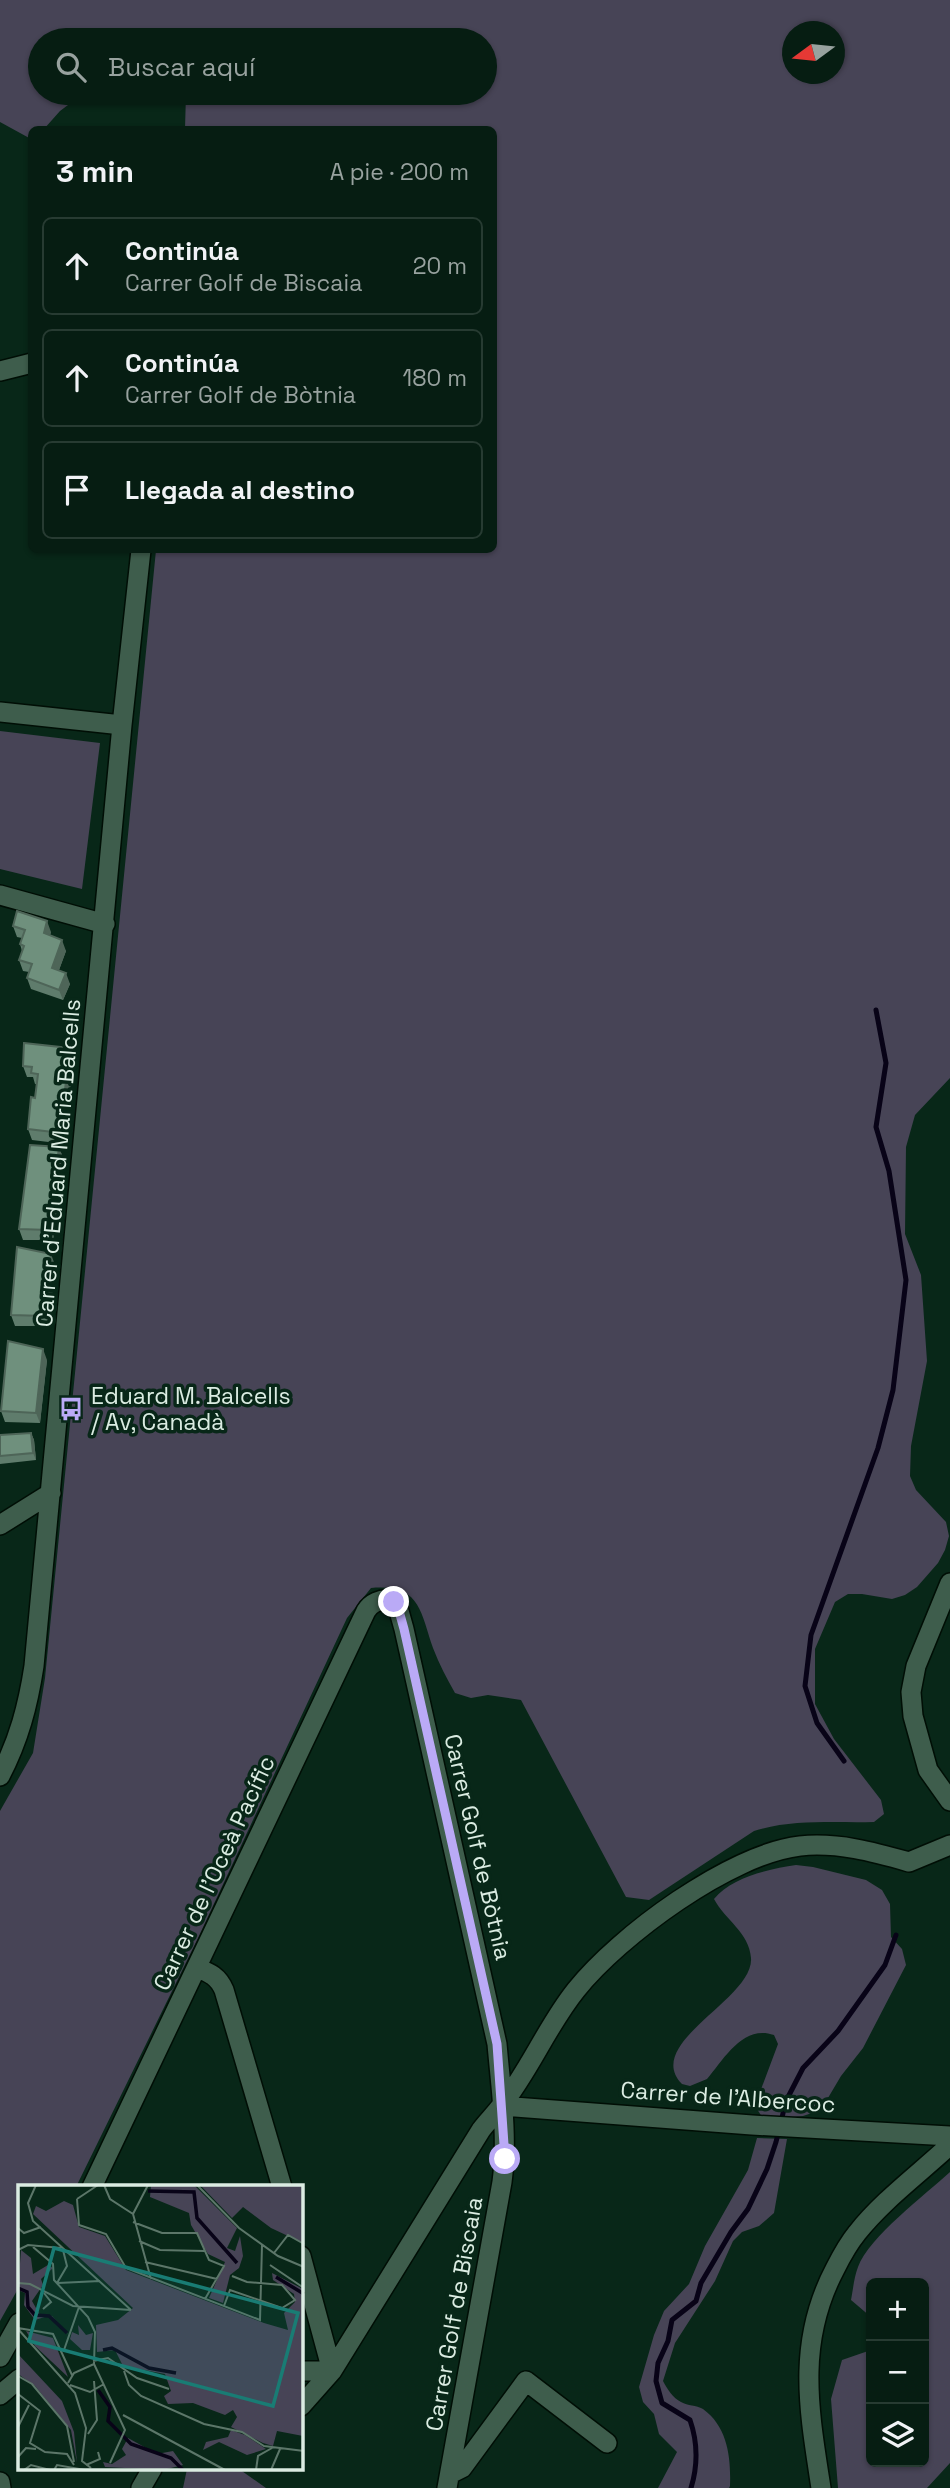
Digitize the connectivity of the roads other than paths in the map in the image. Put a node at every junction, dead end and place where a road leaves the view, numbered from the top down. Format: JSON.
{"nodes":[{"id":1,"x":28,"y":364,"type":"edge"},
{"id":2,"x":0,"y":372,"type":"edge"},
{"id":3,"x":141,"y":553,"type":"edge"},
{"id":4,"x":0,"y":712,"type":"edge"},
{"id":5,"x":122,"y":725,"type":"junction"},
{"id":6,"x":0,"y":895,"type":"edge"},
{"id":7,"x":105,"y":924,"type":"junction"},
{"id":8,"x":51,"y":1493,"type":"junction"},
{"id":9,"x":0,"y":1525,"type":"edge"},
{"id":10,"x":950,"y":1583,"type":"edge"},
{"id":11,"x":394,"y":1602,"type":"joint"},
{"id":12,"x":0,"y":1776,"type":"edge"},
{"id":13,"x":950,"y":1801,"type":"edge"},
{"id":14,"x":950,"y":1845,"type":"edge"},
{"id":15,"x":197,"y":1968,"type":"junction"},
{"id":16,"x":502,"y":2106,"type":"junction"},
{"id":17,"x":950,"y":2136,"type":"edge"},
{"id":18,"x":950,"y":2145,"type":"edge"},
{"id":19,"x":93,"y":2185,"type":"edge"},
{"id":20,"x":281,"y":2185,"type":"edge"},
{"id":21,"x":303,"y":2263,"type":"edge"},
{"id":22,"x":18,"y":2325,"type":"edge"},
{"id":23,"x":0,"y":2357,"type":"edge"},
{"id":24,"x":303,"y":2371,"type":"edge"},
{"id":25,"x":332,"y":2371,"type":"junction"},
{"id":26,"x":18,"y":2380,"type":"edge"},
{"id":27,"x":0,"y":2395,"type":"edge"},
{"id":28,"x":303,"y":2404,"type":"edge"},
{"id":29,"x":607,"y":2443,"type":"dead end"},
{"id":30,"x":151,"y":2470,"type":"edge"},
{"id":31,"x":449,"y":2481,"type":"edge"},
{"id":32,"x":0,"y":2482,"type":"edge"},
{"id":33,"x":1,"y":2488,"type":"edge"},
{"id":34,"x":141,"y":2488,"type":"edge"},
{"id":35,"x":821,"y":2488,"type":"edge"}],
"edges":[{"from":1,"to":2,"type":"street"},
{"from":3,"to":5,"type":"street","name":"Carrer d'Eduard Maria Balcells"},
{"from":4,"to":5,"type":"street"},
{"from":5,"to":7,"type":"street","name":"Carrer d'Eduard Maria Balcells"},
{"from":6,"to":7,"type":"street"},
{"from":7,"to":8,"type":"street","name":"Carrer d'Eduard Maria Balcells"},
{"from":8,"to":9,"type":"street"},
{"from":8,"to":12,"type":"street","name":"Carrer d'Eduard Maria Balcells"},
{"from":10,"to":13,"type":"street"},
{"from":11,"to":15,"type":"street","name":"Carrer de l'Oceà Pacífic"},
{"from":11,"to":16,"type":"street","name":"Carrer Golf de Bòtnia"},
{"from":14,"to":16,"type":"street"},
{"from":15,"to":19,"type":"street","name":"Carrer de l'Oceà Pacífic"},
{"from":15,"to":20,"type":"street"},
{"from":16,"to":17,"type":"street","name":"Carrer de l'Albercoc"},
{"from":16,"to":25,"type":"street"},
{"from":16,"to":31,"type":"street","name":"Carrer Golf de Biscaia"},
{"from":18,"to":35,"type":"street"},
{"from":21,"to":25,"type":"street"},
{"from":22,"to":23,"type":"street"},
{"from":24,"to":25,"type":"street"},
{"from":25,"to":28,"type":"street"},
{"from":26,"to":27,"type":"street"},
{"from":29,"to":31,"type":"street"},
{"from":30,"to":34,"type":"street"},
{"from":32,"to":33,"type":"street"}]}
